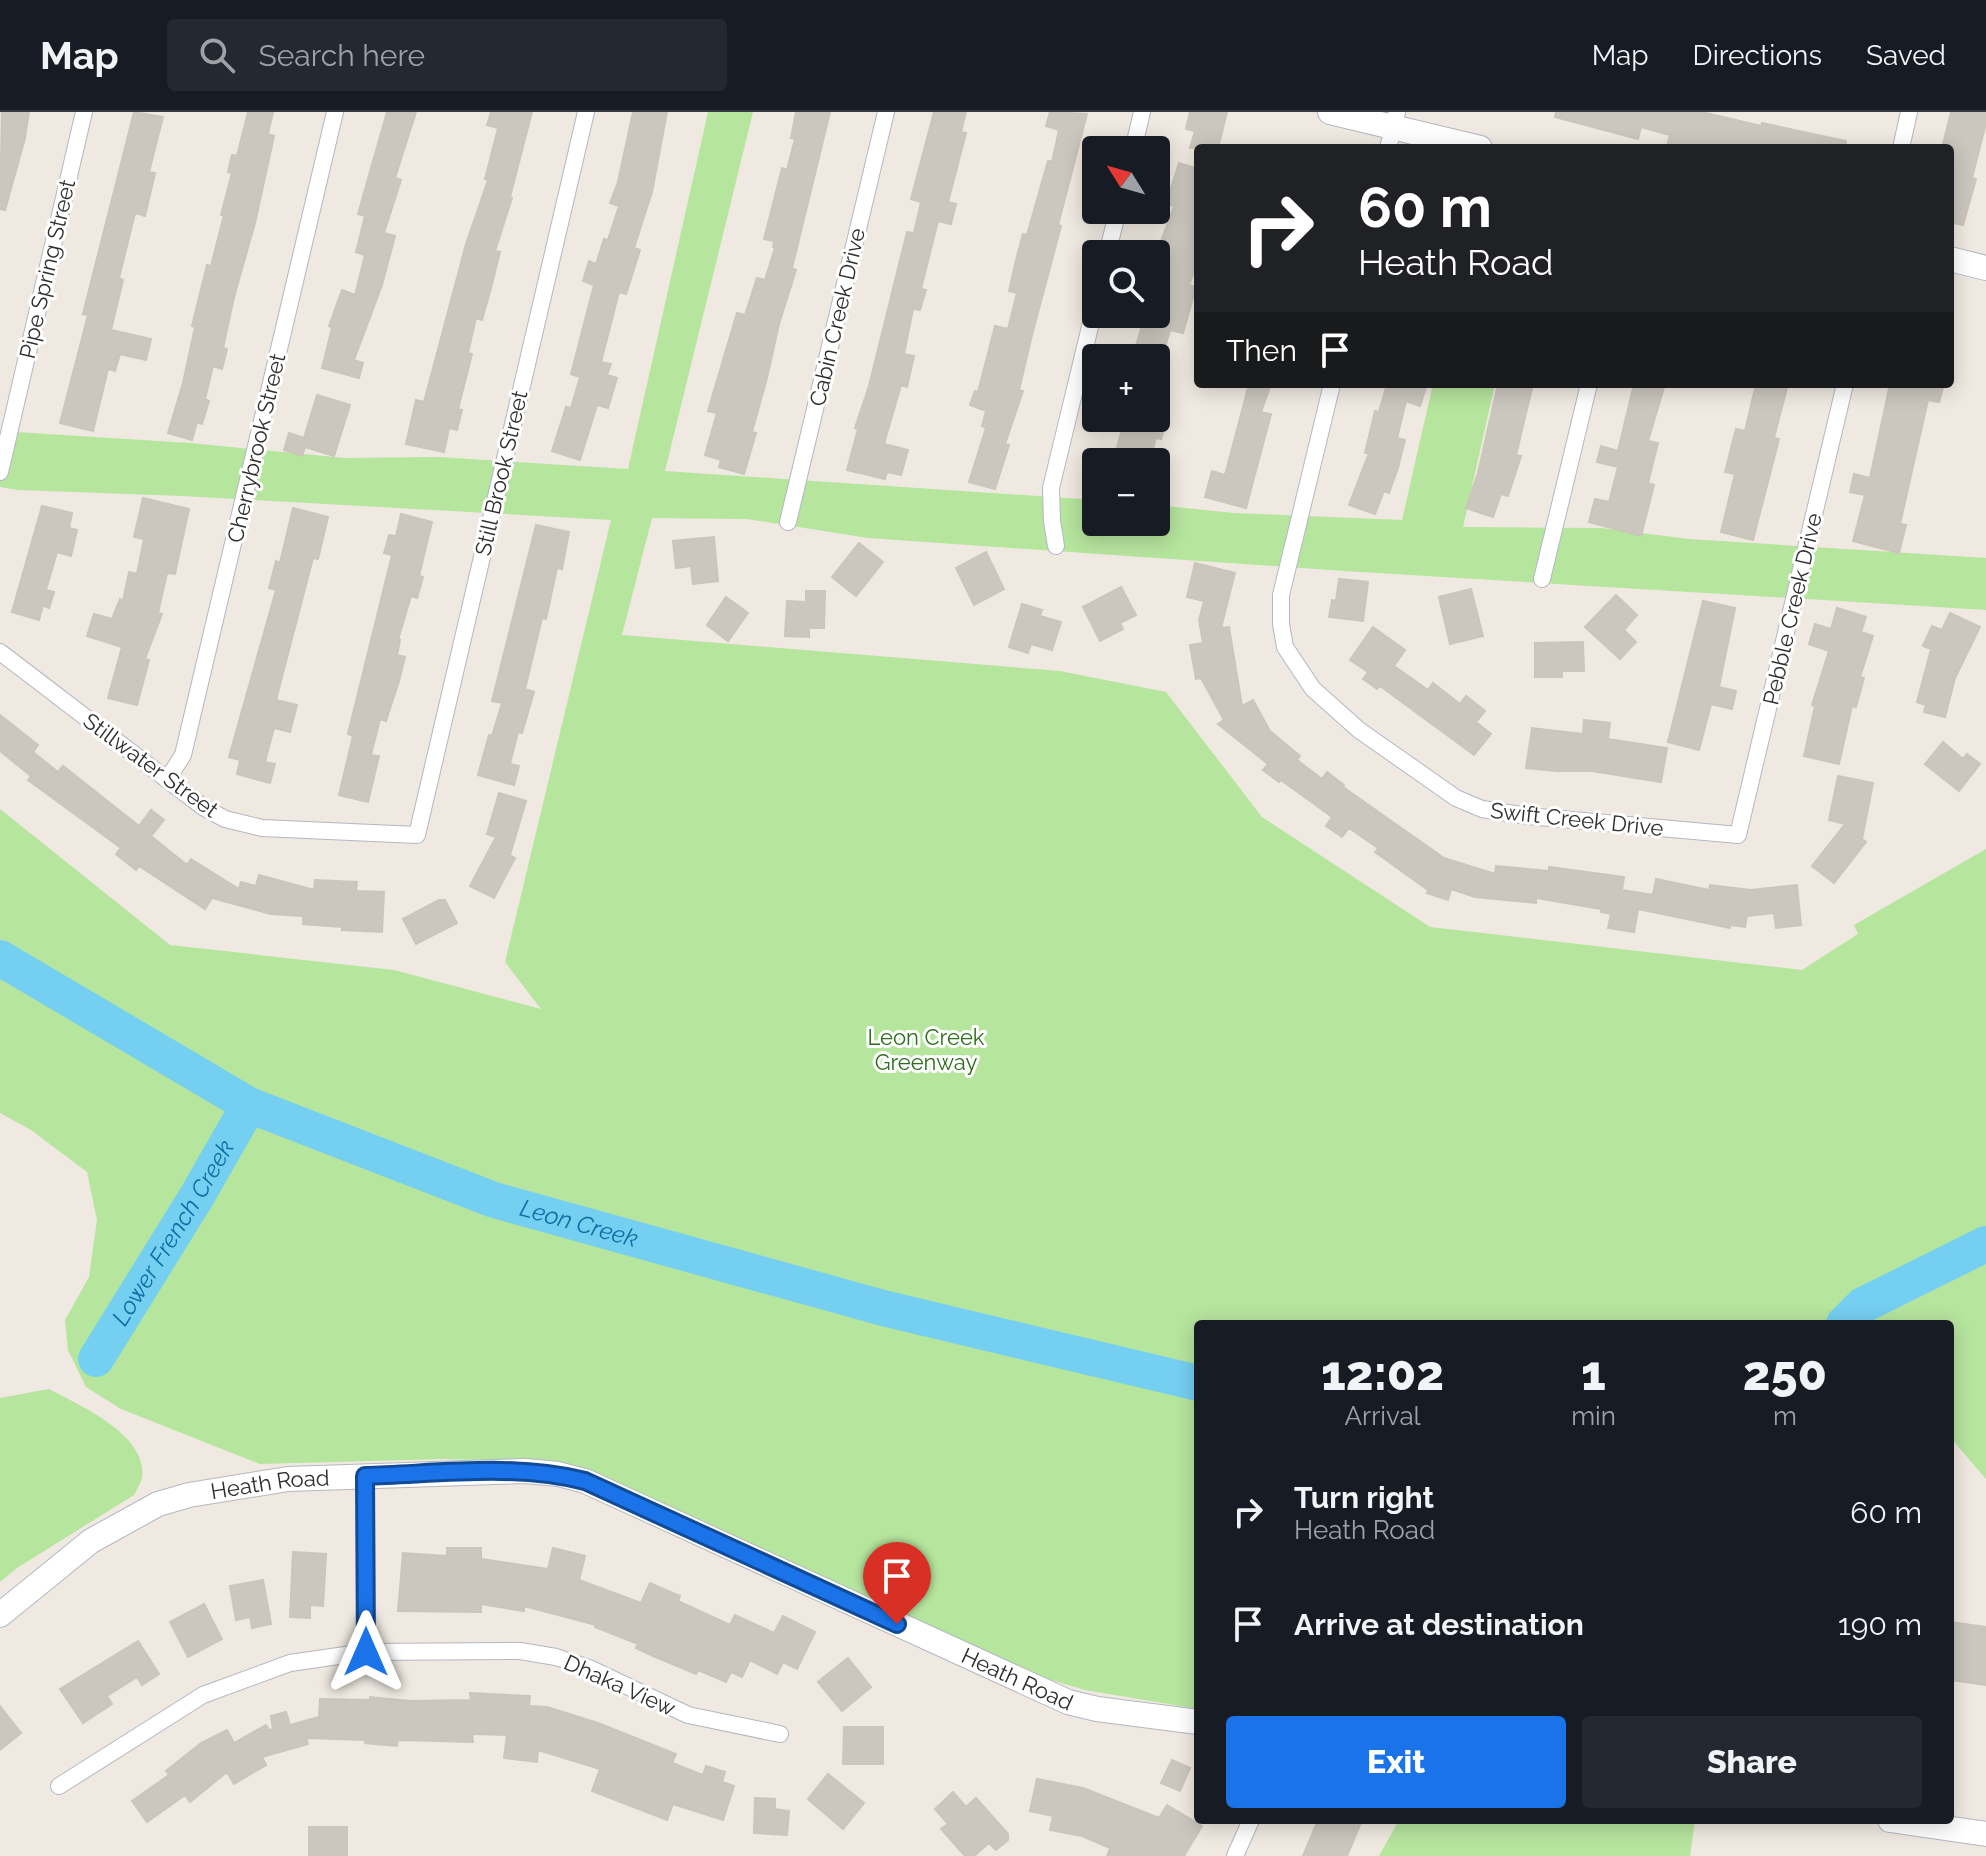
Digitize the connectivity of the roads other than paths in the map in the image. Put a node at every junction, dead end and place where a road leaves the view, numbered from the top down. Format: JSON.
{"nodes":[{"id":1,"x":84,"y":112,"type":"edge"},
{"id":2,"x":335,"y":112,"type":"edge"},
{"id":3,"x":586,"y":112,"type":"edge"},
{"id":4,"x":886,"y":112,"type":"edge"},
{"id":5,"x":1142,"y":112,"type":"edge"},
{"id":6,"x":1330,"y":112,"type":"edge"},
{"id":7,"x":1909,"y":112,"type":"edge"},
{"id":8,"x":1393,"y":129,"type":"edge"},
{"id":9,"x":1136,"y":136,"type":"edge"},
{"id":10,"x":1462,"y":144,"type":"edge"},
{"id":11,"x":1902,"y":144,"type":"edge"},
{"id":12,"x":1954,"y":260,"type":"edge"},
{"id":13,"x":1986,"y":268,"type":"edge"},
{"id":14,"x":1090,"y":328,"type":"edge"},
{"id":15,"x":1331,"y":388,"type":"edge"},
{"id":16,"x":1588,"y":388,"type":"edge"},
{"id":17,"x":1844,"y":388,"type":"edge"},
{"id":18,"x":0,"y":472,"type":"edge"},
{"id":19,"x":788,"y":522,"type":"dead end"},
{"id":20,"x":1056,"y":546,"type":"dead end"},
{"id":21,"x":1542,"y":579,"type":"dead end"},
{"id":22,"x":0,"y":652,"type":"edge"},
{"id":23,"x":167,"y":780,"type":"junction"},
{"id":24,"x":417,"y":835,"type":"joint"},
{"id":25,"x":1738,"y":835,"type":"joint"},
{"id":26,"x":365,"y":1476,"type":"junction"},
{"id":27,"x":0,"y":1615,"type":"edge"},
{"id":28,"x":366,"y":1652,"type":"junction"},
{"id":29,"x":1194,"y":1721,"type":"edge"},
{"id":30,"x":780,"y":1734,"type":"dead end"},
{"id":31,"x":59,"y":1786,"type":"dead end"},
{"id":32,"x":1249,"y":1824,"type":"edge"},
{"id":33,"x":1917,"y":1824,"type":"edge"},
{"id":34,"x":1986,"y":1834,"type":"edge"},
{"id":35,"x":1235,"y":1856,"type":"edge"}],
"edges":[{"from":1,"to":18,"type":"street","name":"Pipe Spring Street"},
{"from":2,"to":23,"type":"street","name":"Cherrybrook Street"},
{"from":3,"to":24,"type":"street","name":"Still Brook Street"},
{"from":4,"to":19,"type":"street","name":"Cabin Creek Drive"},
{"from":5,"to":9,"type":"street"},
{"from":6,"to":8,"type":"street"},
{"from":7,"to":11,"type":"street"},
{"from":8,"to":10,"type":"street"},
{"from":12,"to":13,"type":"street"},
{"from":14,"to":20,"type":"street"},
{"from":15,"to":25,"type":"street","name":"Swift Creek Drive"},
{"from":16,"to":21,"type":"street"},
{"from":17,"to":25,"type":"street","name":"Pebble Creek Drive"},
{"from":22,"to":23,"type":"street","name":"Stillwater Street"},
{"from":23,"to":24,"type":"street","name":"Stillwater Street"},
{"from":26,"to":27,"type":"street","name":"Heath Road"},
{"from":26,"to":28,"type":"street"},
{"from":26,"to":29,"type":"street","name":"Heath Road"},
{"from":28,"to":30,"type":"street","name":"Dhaka View"},
{"from":28,"to":31,"type":"street","name":"Dhaka View"},
{"from":32,"to":35,"type":"street"},
{"from":33,"to":34,"type":"street"}]}
